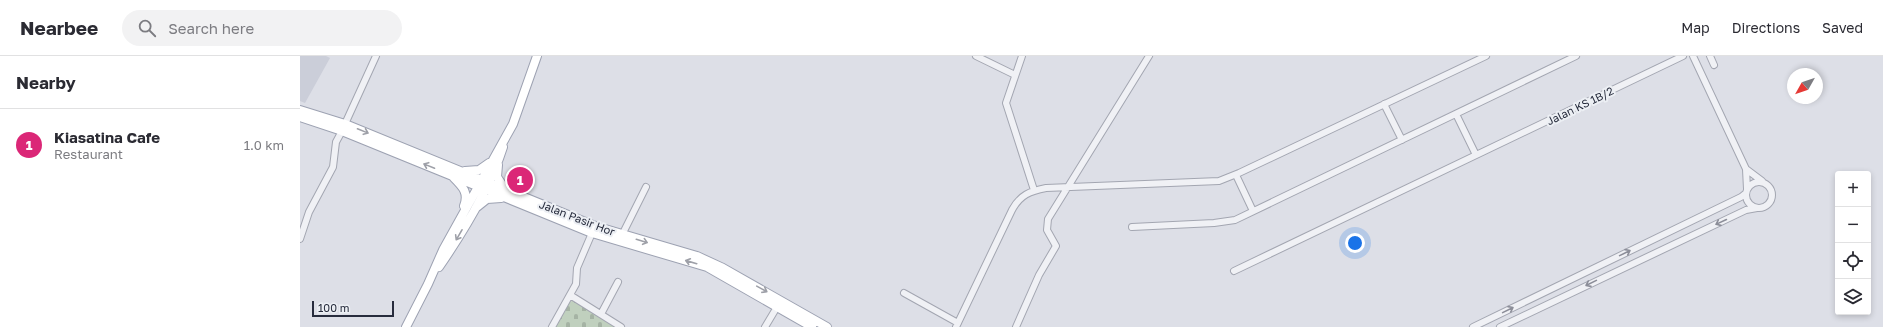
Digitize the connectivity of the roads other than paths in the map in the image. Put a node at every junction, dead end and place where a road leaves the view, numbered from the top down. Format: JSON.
{"nodes":[{"id":1,"x":376,"y":56,"type":"edge"},
{"id":2,"x":537,"y":56,"type":"edge"},
{"id":3,"x":976,"y":56,"type":"edge"},
{"id":4,"x":1022,"y":56,"type":"edge"},
{"id":5,"x":1149,"y":56,"type":"edge"},
{"id":6,"x":1486,"y":56,"type":"edge"},
{"id":7,"x":1576,"y":56,"type":"edge"},
{"id":8,"x":1683,"y":56,"type":"edge"},
{"id":9,"x":1693,"y":56,"type":"edge"},
{"id":10,"x":1710,"y":56,"type":"edge"},
{"id":11,"x":1675,"y":58,"type":"edge"},
{"id":12,"x":1714,"y":65,"type":"dead end"},
{"id":13,"x":1015,"y":75,"type":"junction"},
{"id":14,"x":1384,"y":104,"type":"junction"},
{"id":15,"x":300,"y":110,"type":"edge"},
{"id":16,"x":1456,"y":114,"type":"junction"},
{"id":17,"x":300,"y":117,"type":"edge"},
{"id":18,"x":343,"y":127,"type":"junction"},
{"id":19,"x":1402,"y":140,"type":"junction"},
{"id":20,"x":1476,"y":155,"type":"junction"},
{"id":21,"x":496,"y":159,"type":"junction"},
{"id":22,"x":1746,"y":169,"type":"junction"},
{"id":23,"x":458,"y":170,"type":"junction"},
{"id":24,"x":450,"y":174,"type":"junction"},
{"id":25,"x":1236,"y":175,"type":"junction"},
{"id":26,"x":1763,"y":182,"type":"junction"},
{"id":27,"x":483,"y":184,"type":"junction"},
{"id":28,"x":1069,"y":186,"type":"junction"},
{"id":29,"x":646,"y":187,"type":"dead end"},
{"id":30,"x":1034,"y":190,"type":"junction"},
{"id":31,"x":1747,"y":191,"type":"junction"},
{"id":32,"x":506,"y":194,"type":"junction"},
{"id":33,"x":1757,"y":208,"type":"junction"},
{"id":34,"x":1253,"y":211,"type":"junction"},
{"id":35,"x":466,"y":215,"type":"junction"},
{"id":36,"x":1132,"y":227,"type":"dead end"},
{"id":37,"x":592,"y":232,"type":"junction"},
{"id":38,"x":622,"y":235,"type":"junction"},
{"id":39,"x":300,"y":239,"type":"edge"},
{"id":40,"x":1234,"y":272,"type":"dead end"},
{"id":41,"x":618,"y":282,"type":"dead end"},
{"id":42,"x":904,"y":293,"type":"dead end"},
{"id":43,"x":570,"y":295,"type":"junction"},
{"id":44,"x":1540,"y":295,"type":"junction"},
{"id":45,"x":1544,"y":306,"type":"junction"},
{"id":46,"x":777,"y":307,"type":"junction"},
{"id":47,"x":601,"y":314,"type":"junction"},
{"id":48,"x":957,"y":325,"type":"edge"},
{"id":49,"x":406,"y":327,"type":"edge"},
{"id":50,"x":552,"y":327,"type":"edge"},
{"id":51,"x":621,"y":327,"type":"edge"},
{"id":52,"x":765,"y":327,"type":"edge"},
{"id":53,"x":812,"y":327,"type":"edge"},
{"id":54,"x":827,"y":327,"type":"edge"},
{"id":55,"x":1016,"y":327,"type":"edge"},
{"id":56,"x":1473,"y":327,"type":"edge"},
{"id":57,"x":1500,"y":327,"type":"edge"}],
"edges":[{"from":1,"to":18,"type":"street"},
{"from":2,"to":21,"type":"main road"},
{"from":3,"to":13,"type":"street"},
{"from":4,"to":13,"type":"street"},
{"from":5,"to":28,"type":"street"},
{"from":6,"to":14,"type":"street"},
{"from":7,"to":16,"type":"street"},
{"from":8,"to":11,"type":"street","name":"Jalan KS 1B/2"},
{"from":9,"to":22,"type":"street"},
{"from":10,"to":12,"type":"street"},
{"from":11,"to":20,"type":"street","name":"Jalan KS 1B/2"},
{"from":13,"to":30,"type":"street"},
{"from":14,"to":19,"type":"street"},
{"from":14,"to":25,"type":"street"},
{"from":15,"to":18,"type":"main road","name":"Jalan Pasir Hor"},
{"from":16,"to":19,"type":"street"},
{"from":16,"to":20,"type":"street"},
{"from":17,"to":18,"type":"main road","name":"Jalan Pasir Hor"},
{"from":18,"to":23,"type":"main road","name":"Jalan Pasir Hor","one_way":true},
{"from":24,"to":18,"type":"main road","name":"Jalan Pasir Hor","one_way":true},
{"from":18,"to":39,"type":"street"},
{"from":19,"to":34,"type":"street"},
{"from":20,"to":40,"type":"street","name":"Jalan KS 1B/2"},
{"from":21,"to":23,"type":"main road"},
{"from":21,"to":27,"type":"main road"},
{"from":21,"to":32,"type":"main road"},
{"from":22,"to":26,"type":"street"},
{"from":22,"to":31,"type":"street"},
{"from":23,"to":27,"type":"main road","name":"Jalan Pasir Hor"},
{"from":24,"to":27,"type":"main road","name":"Jalan Pasir Hor"},
{"from":24,"to":35,"type":"main road"},
{"from":25,"to":28,"type":"street"},
{"from":25,"to":34,"type":"street"},
{"from":26,"to":31,"type":"street"},
{"from":26,"to":33,"type":"street"},
{"from":27,"to":32,"type":"main road","name":"Jalan Pasir Hor"},
{"from":27,"to":35,"type":"main road"},
{"from":28,"to":30,"type":"street"},
{"from":28,"to":55,"type":"street"},
{"from":29,"to":38,"type":"street"},
{"from":30,"to":48,"type":"street"},
{"from":31,"to":33,"type":"street"},
{"from":44,"to":31,"type":"street","one_way":true},
{"from":32,"to":35,"type":"main road"},
{"from":32,"to":37,"type":"main road","name":"Jalan Pasir Hor"},
{"from":32,"to":38,"type":"main road","name":"Jalan Pasir Hor"},
{"from":33,"to":45,"type":"street","one_way":true},
{"from":34,"to":36,"type":"street"},
{"from":35,"to":49,"type":"main road"},
{"from":37,"to":43,"type":"street"},
{"from":46,"to":37,"type":"main road","name":"Jalan Pasir Hor","one_way":true},
{"from":38,"to":54,"type":"main road","name":"Jalan Pasir Hor","one_way":true},
{"from":41,"to":47,"type":"street"},
{"from":42,"to":48,"type":"street"},
{"from":43,"to":47,"type":"street"},
{"from":43,"to":50,"type":"street"},
{"from":44,"to":45,"type":"street"},
{"from":56,"to":44,"type":"street","one_way":true},
{"from":45,"to":57,"type":"street"},
{"from":46,"to":52,"type":"street"},
{"from":46,"to":53,"type":"main road","name":"Jalan Pasir Hor"},
{"from":47,"to":51,"type":"street"}]}
